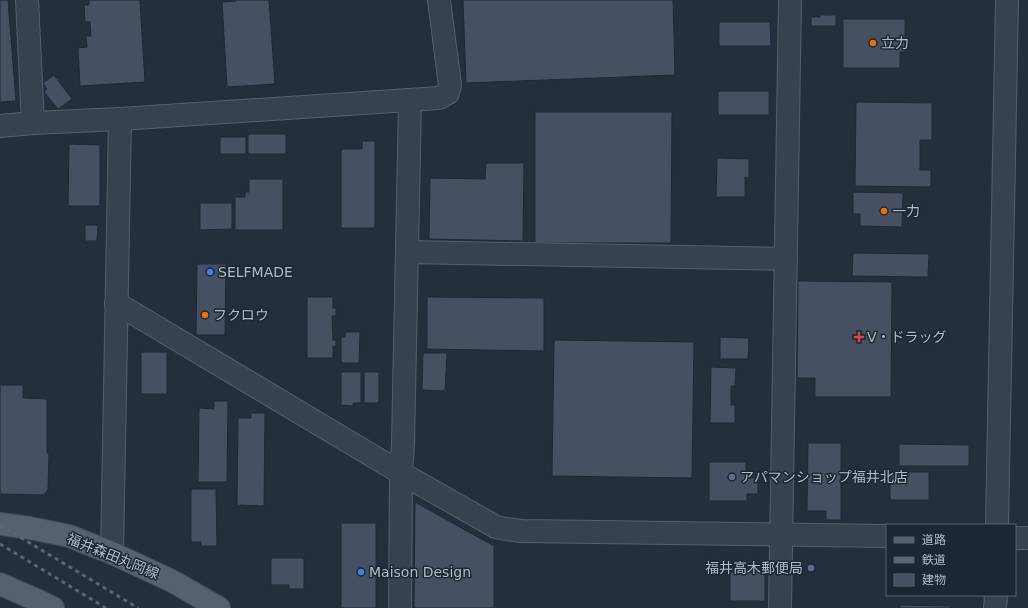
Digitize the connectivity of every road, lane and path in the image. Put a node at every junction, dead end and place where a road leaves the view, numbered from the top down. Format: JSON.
{"nodes":[{"id":1,"x":27,"y":0,"type":"edge"},
{"id":2,"x":439,"y":0,"type":"edge"},
{"id":3,"x":790,"y":0,"type":"edge"},
{"id":4,"x":1007,"y":0,"type":"edge"},
{"id":5,"x":410,"y":100,"type":"junction"},
{"id":6,"x":120,"y":118,"type":"junction"},
{"id":7,"x":33,"y":123,"type":"junction"},
{"id":8,"x":0,"y":126,"type":"edge"},
{"id":9,"x":407,"y":252,"type":"junction"},
{"id":10,"x":786,"y":259,"type":"junction"},
{"id":11,"x":116,"y":304,"type":"junction"},
{"id":12,"x":401,"y":473,"type":"junction"},
{"id":13,"x":0,"y":524,"type":"edge"},
{"id":14,"x":997,"y":524,"type":"edge"},
{"id":15,"x":781,"y":534,"type":"junction"},
{"id":16,"x":886,"y":536,"type":"edge"},
{"id":17,"x":1016,"y":538,"type":"edge"},
{"id":18,"x":1028,"y":538,"type":"edge"},
{"id":19,"x":112,"y":553,"type":"junction"},
{"id":20,"x":0,"y":584,"type":"edge"},
{"id":21,"x":996,"y":596,"type":"edge"},
{"id":22,"x":53,"y":608,"type":"edge"},
{"id":23,"x":219,"y":608,"type":"edge"},
{"id":24,"x":400,"y":608,"type":"edge"},
{"id":25,"x":780,"y":608,"type":"edge"},
{"id":26,"x":995,"y":608,"type":"edge"}],
"edges":[{"from":1,"to":7,"type":"street"},
{"from":2,"to":5,"type":"street"},
{"from":3,"to":10,"type":"street"},
{"from":4,"to":14,"type":"street"},
{"from":5,"to":6,"type":"street"},
{"from":5,"to":9,"type":"street"},
{"from":6,"to":7,"type":"street"},
{"from":6,"to":11,"type":"street"},
{"from":7,"to":8,"type":"street"},
{"from":9,"to":10,"type":"street"},
{"from":9,"to":12,"type":"street"},
{"from":10,"to":15,"type":"street"},
{"from":11,"to":12,"type":"street"},
{"from":11,"to":19,"type":"street"},
{"from":12,"to":15,"type":"street"},
{"from":12,"to":24,"type":"street"},
{"from":13,"to":19,"type":"main road","name":"福井森田丸岡線"},
{"from":15,"to":16,"type":"street"},
{"from":15,"to":25,"type":"street"},
{"from":17,"to":18,"type":"street"},
{"from":19,"to":23,"type":"main road","name":"福井森田丸岡線"},
{"from":20,"to":22,"type":"main road"},
{"from":21,"to":26,"type":"street"}]}
